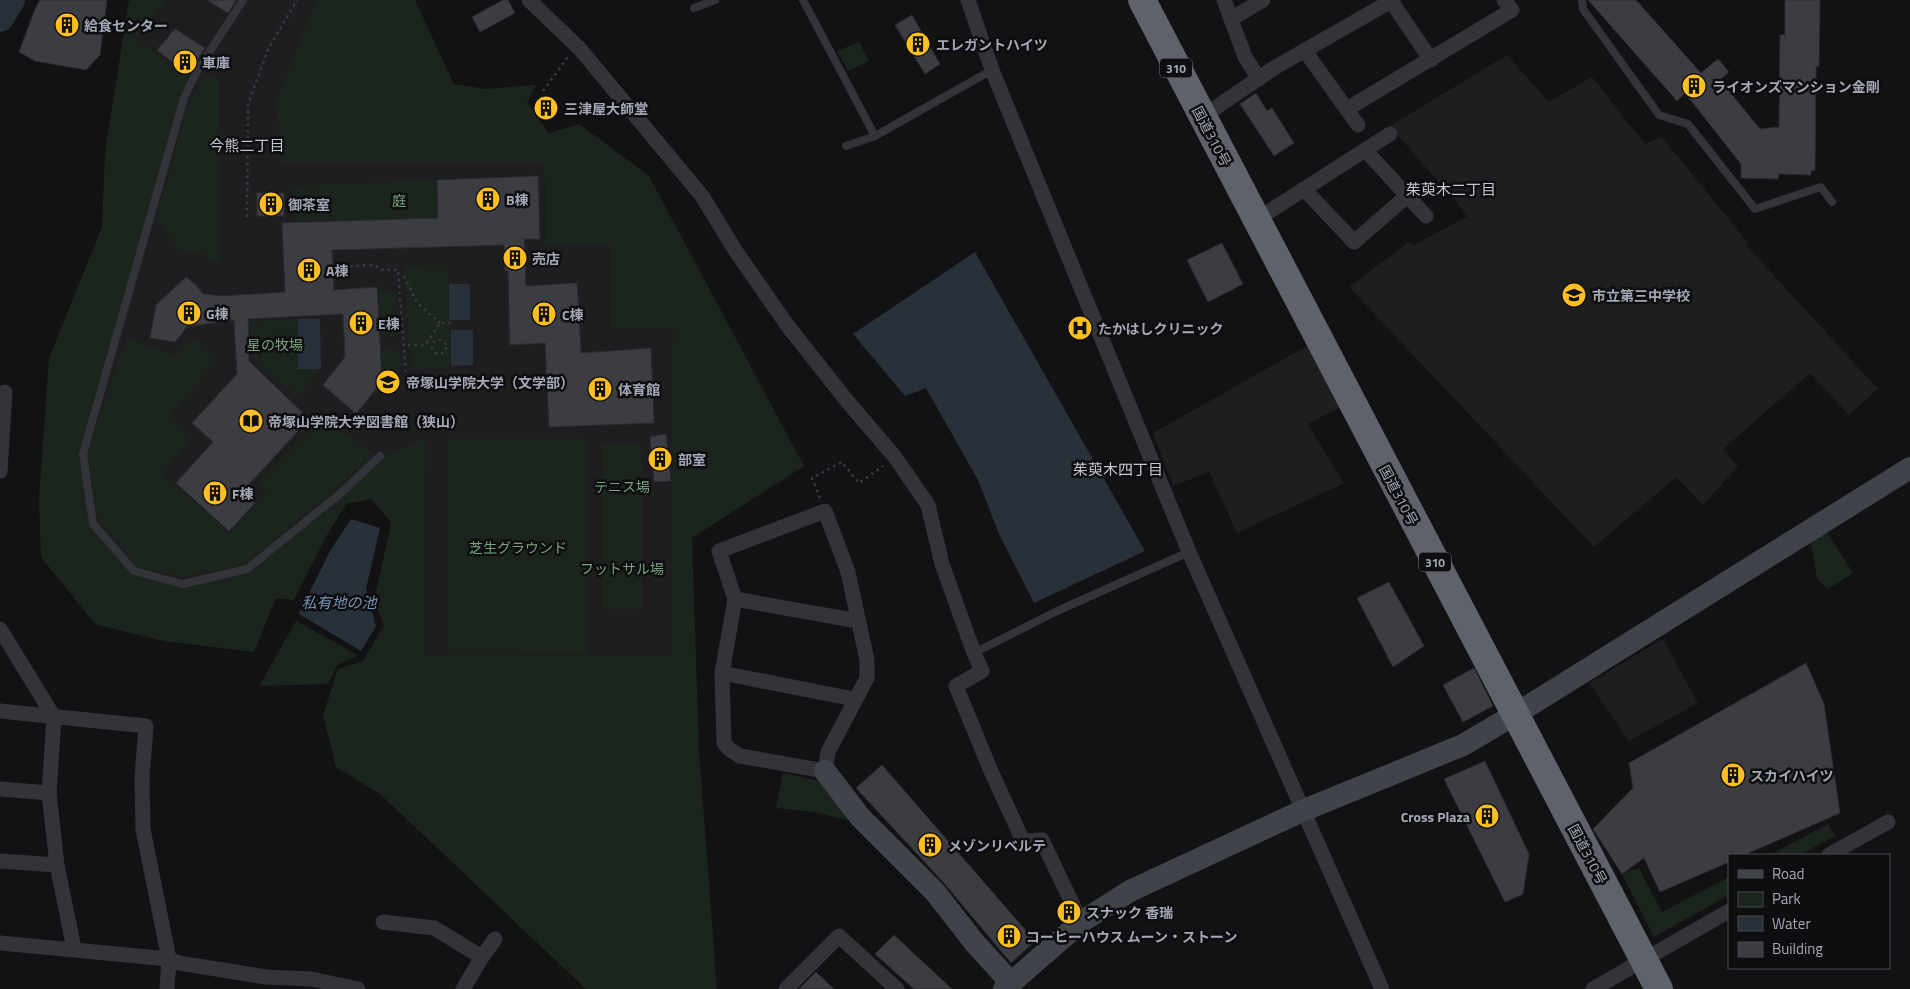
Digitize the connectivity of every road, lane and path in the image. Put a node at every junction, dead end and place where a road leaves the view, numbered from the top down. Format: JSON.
{"nodes":[{"id":1,"x":243,"y":0,"type":"edge"},
{"id":2,"x":297,"y":0,"type":"edge"},
{"id":3,"x":529,"y":0,"type":"edge"},
{"id":4,"x":715,"y":0,"type":"edge"},
{"id":5,"x":803,"y":0,"type":"edge"},
{"id":6,"x":968,"y":0,"type":"edge"},
{"id":7,"x":1142,"y":0,"type":"edge"},
{"id":8,"x":1224,"y":0,"type":"edge"},
{"id":9,"x":1263,"y":0,"type":"edge"},
{"id":10,"x":1504,"y":0,"type":"edge"},
{"id":11,"x":1582,"y":0,"type":"edge"},
{"id":12,"x":1388,"y":1,"type":"edge"},
{"id":13,"x":694,"y":8,"type":"dead end"},
{"id":14,"x":1231,"y":19,"type":"junction"},
{"id":15,"x":1306,"y":52,"type":"junction"},
{"id":16,"x":1431,"y":60,"type":"junction"},
{"id":17,"x":559,"y":66,"type":"dead end"},
{"id":18,"x":992,"y":70,"type":"junction"},
{"id":19,"x":1259,"y":78,"type":"junction"},
{"id":20,"x":543,"y":91,"type":"dead end"},
{"id":21,"x":1347,"y":109,"type":"junction"},
{"id":22,"x":1202,"y":117,"type":"junction"},
{"id":23,"x":1358,"y":125,"type":"dead end"},
{"id":24,"x":1390,"y":134,"type":"dead end"},
{"id":25,"x":875,"y":136,"type":"junction"},
{"id":26,"x":846,"y":146,"type":"dead end"},
{"id":27,"x":1365,"y":150,"type":"junction"},
{"id":28,"x":1304,"y":189,"type":"junction"},
{"id":29,"x":1407,"y":196,"type":"junction"},
{"id":30,"x":1832,"y":202,"type":"dead end"},
{"id":31,"x":1426,"y":216,"type":"dead end"},
{"id":32,"x":247,"y":217,"type":"dead end"},
{"id":33,"x":1256,"y":220,"type":"junction"},
{"id":34,"x":337,"y":267,"type":"dead end"},
{"id":35,"x":404,"y":276,"type":"dead end"},
{"id":36,"x":440,"y":323,"type":"junction"},
{"id":37,"x":451,"y":323,"type":"dead end"},
{"id":38,"x":436,"y":340,"type":"joint"},
{"id":39,"x":408,"y":345,"type":"dead end"},
{"id":40,"x":406,"y":375,"type":"dead end"},
{"id":41,"x":6,"y":392,"type":"dead end"},
{"id":42,"x":380,"y":456,"type":"dead end"},
{"id":43,"x":895,"y":457,"type":"junction"},
{"id":44,"x":1910,"y":468,"type":"edge"},
{"id":45,"x":0,"y":471,"type":"edge"},
{"id":46,"x":825,"y":511,"type":"junction"},
{"id":47,"x":1189,"y":552,"type":"junction"},
{"id":48,"x":735,"y":599,"type":"junction"},
{"id":49,"x":858,"y":621,"type":"junction"},
{"id":50,"x":2,"y":635,"type":"edge"},
{"id":51,"x":974,"y":653,"type":"junction"},
{"id":52,"x":722,"y":673,"type":"junction"},
{"id":53,"x":854,"y":699,"type":"junction"},
{"id":54,"x":0,"y":711,"type":"edge"},
{"id":55,"x":1514,"y":715,"type":"junction"},
{"id":56,"x":54,"y":717,"type":"junction"},
{"id":57,"x":824,"y":772,"type":"junction"},
{"id":58,"x":0,"y":789,"type":"edge"},
{"id":59,"x":49,"y":793,"type":"junction"},
{"id":60,"x":1302,"y":811,"type":"junction"},
{"id":61,"x":1888,"y":822,"type":"dead end"},
{"id":62,"x":1831,"y":854,"type":"edge"},
{"id":63,"x":0,"y":862,"type":"edge"},
{"id":64,"x":57,"y":865,"type":"junction"},
{"id":65,"x":1728,"y":912,"type":"edge"},
{"id":66,"x":383,"y":922,"type":"dead end"},
{"id":67,"x":1081,"y":922,"type":"junction"},
{"id":68,"x":495,"y":939,"type":"dead end"},
{"id":69,"x":0,"y":943,"type":"edge"},
{"id":70,"x":74,"y":949,"type":"junction"},
{"id":71,"x":482,"y":957,"type":"junction"},
{"id":72,"x":169,"y":959,"type":"junction"},
{"id":73,"x":1643,"y":959,"type":"junction"},
{"id":74,"x":265,"y":983,"type":"edge"},
{"id":75,"x":1008,"y":986,"type":"edge"},
{"id":76,"x":167,"y":989,"type":"edge"},
{"id":77,"x":358,"y":989,"type":"edge"},
{"id":78,"x":464,"y":989,"type":"edge"},
{"id":79,"x":786,"y":989,"type":"edge"},
{"id":80,"x":897,"y":989,"type":"edge"},
{"id":81,"x":1382,"y":989,"type":"edge"},
{"id":82,"x":1593,"y":989,"type":"edge"},
{"id":83,"x":1659,"y":989,"type":"edge"}],
"edges":[{"from":1,"to":42,"type":"lane"},
{"from":2,"to":32,"type":"path"},
{"from":3,"to":43,"type":"street"},
{"from":4,"to":13,"type":"lane"},
{"from":5,"to":25,"type":"lane"},
{"from":6,"to":18,"type":"street"},
{"from":7,"to":22,"type":"highway","name":"国道310号","number":"310"},
{"from":8,"to":14,"type":"street"},
{"from":9,"to":14,"type":"street"},
{"from":10,"to":16,"type":"street"},
{"from":11,"to":30,"type":"lane"},
{"from":12,"to":15,"type":"street"},
{"from":12,"to":16,"type":"street"},
{"from":14,"to":19,"type":"street"},
{"from":15,"to":19,"type":"street"},
{"from":15,"to":21,"type":"street"},
{"from":16,"to":21,"type":"street"},
{"from":17,"to":20,"type":"path"},
{"from":18,"to":25,"type":"lane"},
{"from":18,"to":47,"type":"street"},
{"from":19,"to":22,"type":"street"},
{"from":21,"to":23,"type":"street"},
{"from":22,"to":33,"type":"highway","name":"国道310号","number":"310"},
{"from":24,"to":27,"type":"street"},
{"from":25,"to":26,"type":"lane"},
{"from":27,"to":28,"type":"street"},
{"from":27,"to":29,"type":"street"},
{"from":28,"to":29,"type":"street"},
{"from":28,"to":33,"type":"street"},
{"from":29,"to":31,"type":"street"},
{"from":33,"to":55,"type":"highway","name":"国道310号","number":"310"},
{"from":34,"to":40,"type":"path"},
{"from":35,"to":36,"type":"path"},
{"from":36,"to":37,"type":"path"},
{"from":36,"to":39,"type":"path"},
{"from":38,"to":38,"type":"path"},
{"from":41,"to":45,"type":"street"},
{"from":43,"to":46,"type":"path"},
{"from":43,"to":51,"type":"street"},
{"from":44,"to":55,"type":"street"},
{"from":46,"to":48,"type":"street"},
{"from":46,"to":49,"type":"street"},
{"from":47,"to":51,"type":"lane"},
{"from":47,"to":60,"type":"street"},
{"from":48,"to":49,"type":"street"},
{"from":48,"to":52,"type":"street"},
{"from":49,"to":53,"type":"street"},
{"from":50,"to":56,"type":"street"},
{"from":51,"to":67,"type":"street"},
{"from":52,"to":53,"type":"street"},
{"from":52,"to":57,"type":"street"},
{"from":53,"to":57,"type":"street"},
{"from":54,"to":56,"type":"street"},
{"from":55,"to":60,"type":"street"},
{"from":55,"to":73,"type":"highway","name":"国道310号","number":"310"},
{"from":56,"to":59,"type":"street"},
{"from":56,"to":72,"type":"street"},
{"from":57,"to":75,"type":"street"},
{"from":58,"to":59,"type":"street"},
{"from":59,"to":64,"type":"street"},
{"from":60,"to":67,"type":"street"},
{"from":60,"to":81,"type":"street"},
{"from":61,"to":62,"type":"street"},
{"from":63,"to":64,"type":"street"},
{"from":64,"to":70,"type":"street"},
{"from":65,"to":73,"type":"street"},
{"from":66,"to":71,"type":"street"},
{"from":67,"to":75,"type":"street"},
{"from":68,"to":71,"type":"street"},
{"from":69,"to":70,"type":"street"},
{"from":70,"to":72,"type":"street"},
{"from":71,"to":78,"type":"street"},
{"from":72,"to":74,"type":"street"},
{"from":72,"to":76,"type":"street"},
{"from":73,"to":82,"type":"street"},
{"from":73,"to":83,"type":"highway","name":"国道310号","number":"310"},
{"from":74,"to":77,"type":"street"},
{"from":79,"to":80,"type":"street"}]}
